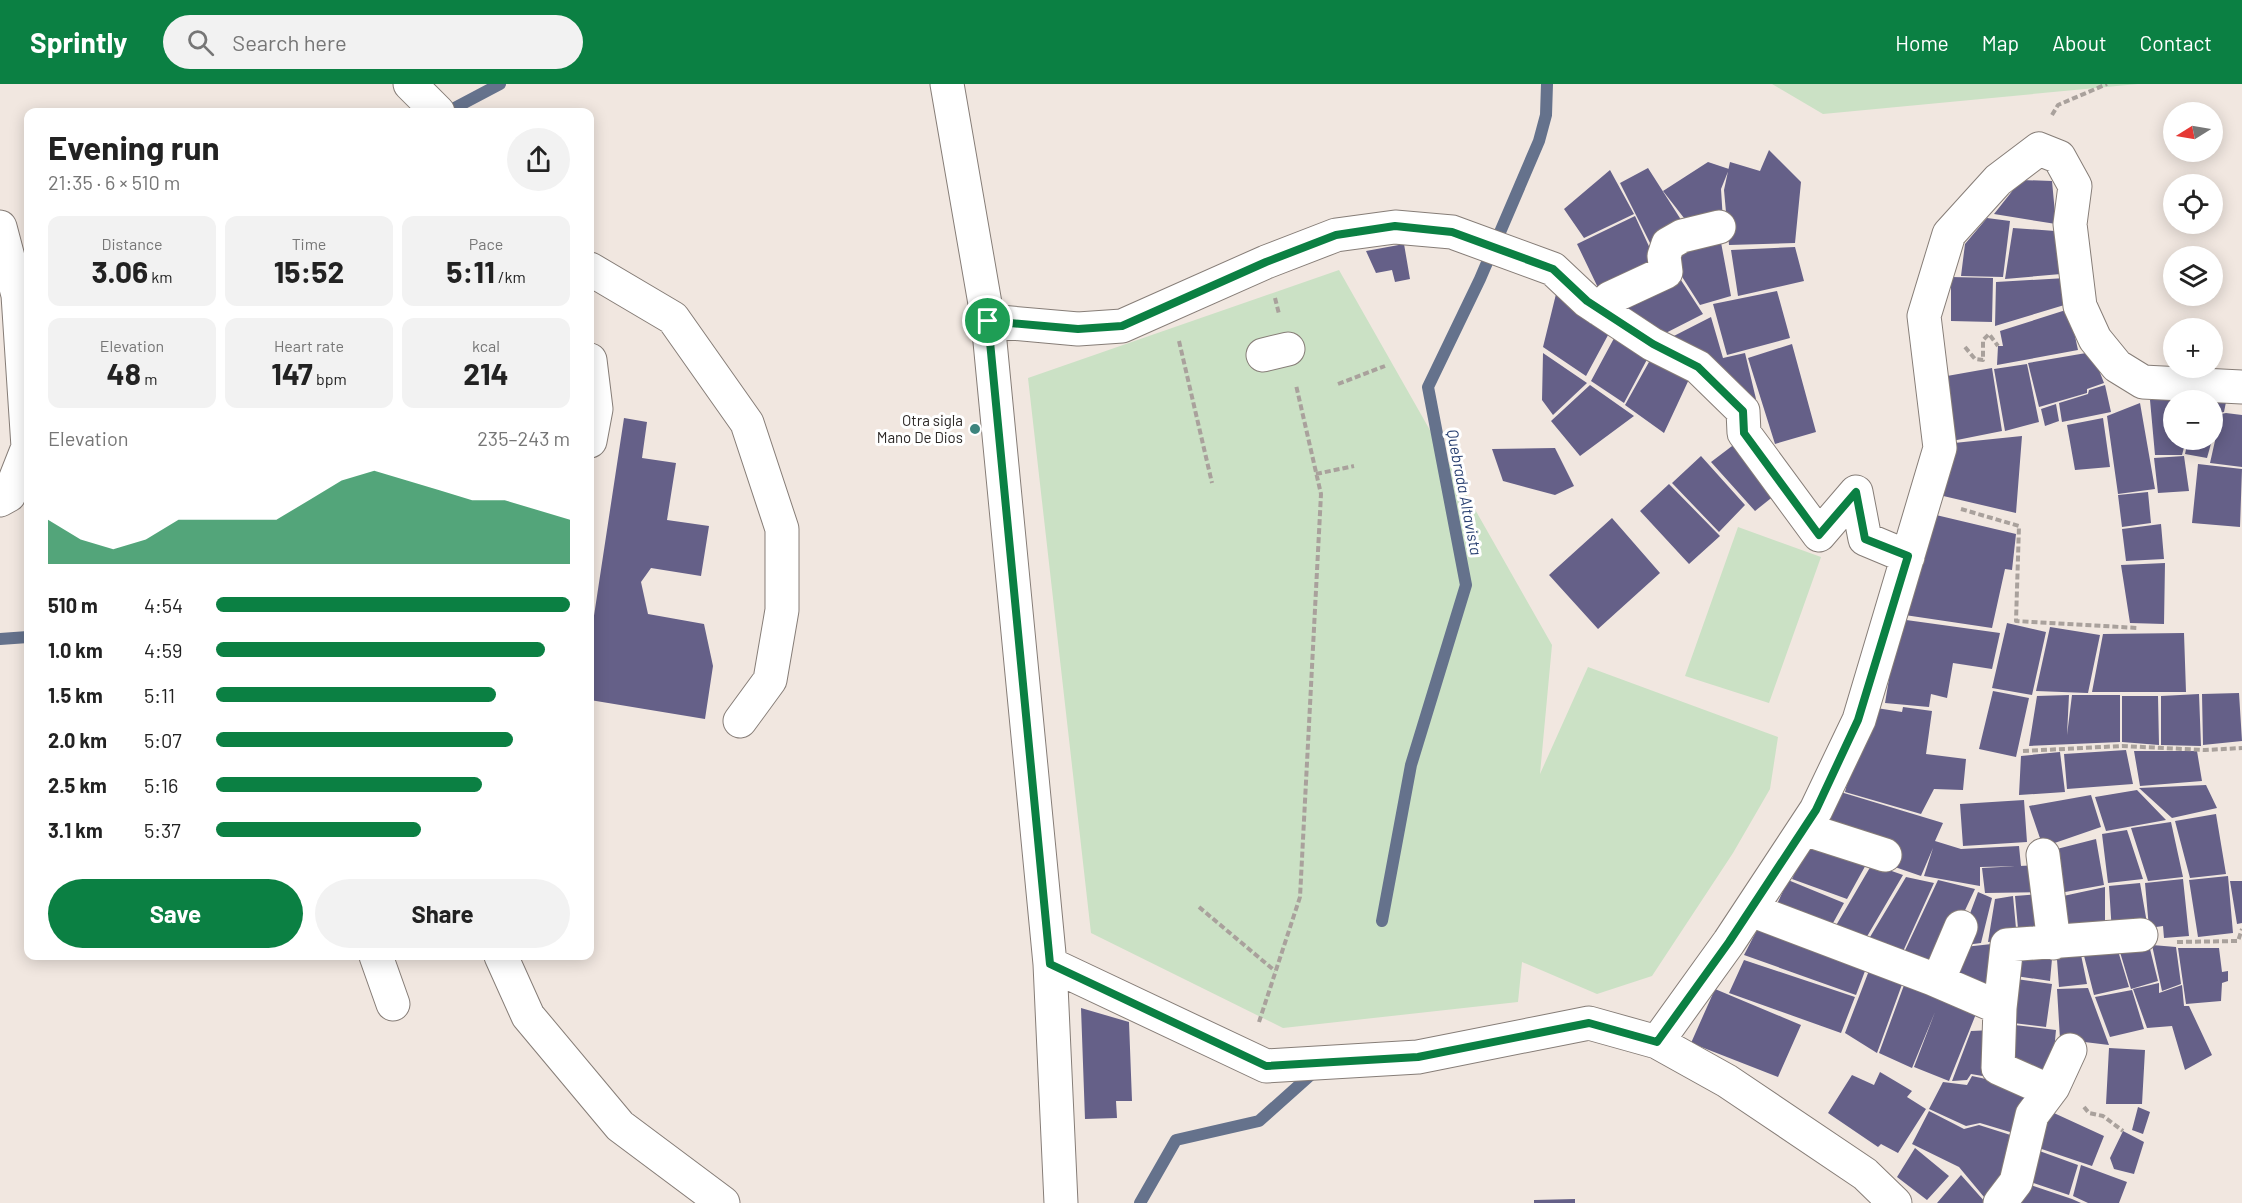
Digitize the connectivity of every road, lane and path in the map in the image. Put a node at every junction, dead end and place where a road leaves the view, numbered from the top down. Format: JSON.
{"nodes":[{"id":1,"x":410,"y":84,"type":"edge"},
{"id":2,"x":947,"y":84,"type":"edge"},
{"id":3,"x":2107,"y":84,"type":"edge"},
{"id":4,"x":434,"y":108,"type":"edge"},
{"id":5,"x":2039,"y":149,"type":"junction"},
{"id":6,"x":0,"y":227,"type":"edge"},
{"id":7,"x":1719,"y":227,"type":"dead end"},
{"id":8,"x":594,"y":271,"type":"edge"},
{"id":9,"x":1170,"y":305,"type":"junction"},
{"id":10,"x":1599,"y":309,"type":"junction"},
{"id":11,"x":988,"y":321,"type":"junction"},
{"id":12,"x":1385,"y":366,"type":"dead end"},
{"id":13,"x":1338,"y":384,"type":"dead end"},
{"id":14,"x":24,"y":386,"type":"edge"},
{"id":15,"x":2242,"y":387,"type":"edge"},
{"id":16,"x":594,"y":393,"type":"edge"},
{"id":17,"x":594,"y":420,"type":"edge"},
{"id":18,"x":24,"y":457,"type":"edge"},
{"id":19,"x":1354,"y":466,"type":"dead end"},
{"id":20,"x":1316,"y":474,"type":"dead end"},
{"id":21,"x":1212,"y":483,"type":"dead end"},
{"id":22,"x":1321,"y":494,"type":"dead end"},
{"id":23,"x":0,"y":500,"type":"edge"},
{"id":24,"x":1976,"y":513,"type":"dead end"},
{"id":25,"x":1908,"y":556,"type":"junction"},
{"id":26,"x":2138,"y":628,"type":"dead end"},
{"id":27,"x":740,"y":721,"type":"dead end"},
{"id":28,"x":2242,"y":748,"type":"edge"},
{"id":29,"x":2023,"y":751,"type":"dead end"},
{"id":30,"x":1804,"y":829,"type":"junction"},
{"id":31,"x":1886,"y":855,"type":"dead end"},
{"id":32,"x":2043,"y":855,"type":"dead end"},
{"id":33,"x":1199,"y":907,"type":"dead end"},
{"id":34,"x":1751,"y":910,"type":"junction"},
{"id":35,"x":1961,"y":927,"type":"dead end"},
{"id":36,"x":2241,"y":929,"type":"edge"},
{"id":37,"x":2141,"y":935,"type":"joint"},
{"id":38,"x":2054,"y":943,"type":"junction"},
{"id":39,"x":377,"y":960,"type":"edge"},
{"id":40,"x":503,"y":960,"type":"edge"},
{"id":41,"x":1050,"y":964,"type":"junction"},
{"id":42,"x":1275,"y":971,"type":"junction"},
{"id":43,"x":1938,"y":981,"type":"junction"},
{"id":44,"x":393,"y":1004,"type":"dead end"},
{"id":45,"x":2000,"y":1008,"type":"junction"},
{"id":46,"x":1657,"y":1042,"type":"junction"},
{"id":47,"x":2070,"y":1050,"type":"dead end"},
{"id":48,"x":1247,"y":1058,"type":"junction"},
{"id":49,"x":2051,"y":1089,"type":"junction"},
{"id":50,"x":2123,"y":1131,"type":"dead end"},
{"id":51,"x":723,"y":1203,"type":"edge"},
{"id":52,"x":1061,"y":1203,"type":"edge"},
{"id":53,"x":1895,"y":1203,"type":"edge"},
{"id":54,"x":2000,"y":1203,"type":"edge"}],
"edges":[{"from":1,"to":4,"type":"street"},
{"from":2,"to":11,"type":"street"},
{"from":3,"to":5,"type":"path"},
{"from":5,"to":15,"type":"street"},
{"from":5,"to":25,"type":"street"},
{"from":6,"to":14,"type":"street"},
{"from":7,"to":10,"type":"street"},
{"from":8,"to":27,"type":"street"},
{"from":9,"to":10,"type":"street"},
{"from":9,"to":11,"type":"street"},
{"from":9,"to":21,"type":"path"},
{"from":10,"to":25,"type":"street"},
{"from":11,"to":41,"type":"street"},
{"from":12,"to":13,"type":"path"},
{"from":16,"to":17,"type":"street"},
{"from":18,"to":23,"type":"street"},
{"from":19,"to":20,"type":"path"},
{"from":22,"to":42,"type":"path"},
{"from":24,"to":26,"type":"path"},
{"from":25,"to":30,"type":"street"},
{"from":28,"to":29,"type":"path"},
{"from":30,"to":31,"type":"street"},
{"from":30,"to":34,"type":"street"},
{"from":32,"to":38,"type":"street"},
{"from":33,"to":42,"type":"path"},
{"from":34,"to":43,"type":"street"},
{"from":34,"to":46,"type":"street"},
{"from":35,"to":43,"type":"street"},
{"from":36,"to":37,"type":"path"},
{"from":37,"to":38,"type":"street"},
{"from":38,"to":45,"type":"street"},
{"from":39,"to":44,"type":"street"},
{"from":40,"to":51,"type":"street"},
{"from":41,"to":48,"type":"street"},
{"from":41,"to":52,"type":"street"},
{"from":42,"to":48,"type":"path"},
{"from":43,"to":45,"type":"street"},
{"from":45,"to":49,"type":"street"},
{"from":46,"to":48,"type":"street"},
{"from":46,"to":53,"type":"street"},
{"from":47,"to":49,"type":"street"},
{"from":49,"to":50,"type":"path"},
{"from":49,"to":54,"type":"street"}]}
